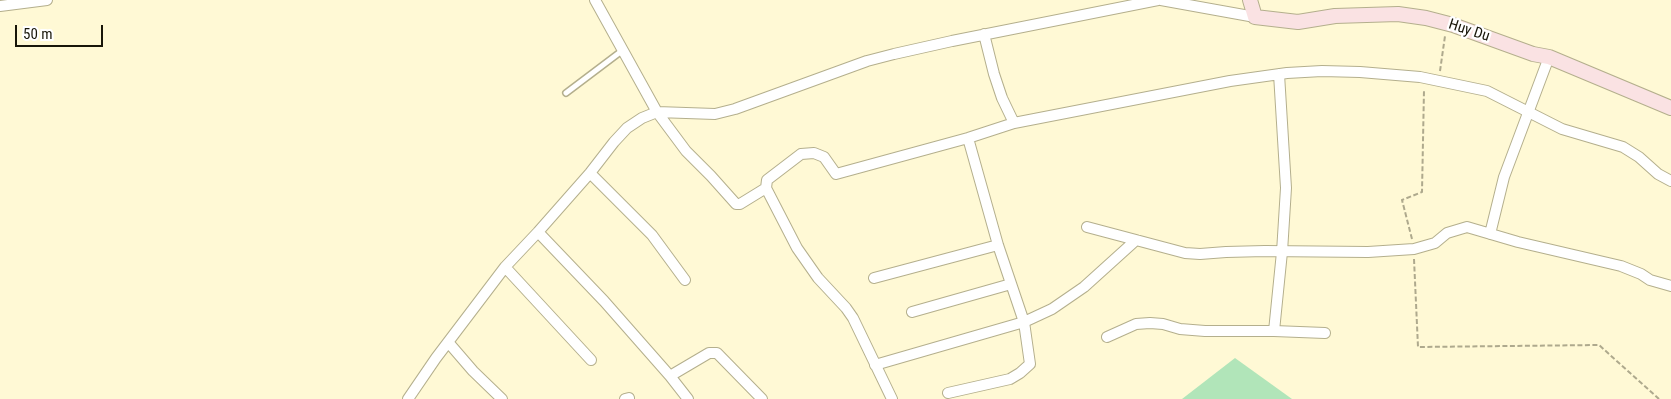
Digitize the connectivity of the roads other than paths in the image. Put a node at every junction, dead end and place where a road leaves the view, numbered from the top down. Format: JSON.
{"nodes":[{"id":1,"x":47,"y":0,"type":"edge"},
{"id":2,"x":595,"y":0,"type":"edge"},
{"id":3,"x":1160,"y":0,"type":"edge"},
{"id":4,"x":1250,"y":0,"type":"edge"},
{"id":5,"x":0,"y":6,"type":"edge"},
{"id":6,"x":1255,"y":17,"type":"junction"},
{"id":7,"x":984,"y":34,"type":"junction"},
{"id":8,"x":623,"y":50,"type":"junction"},
{"id":9,"x":1549,"y":57,"type":"junction"},
{"id":10,"x":1279,"y":74,"type":"junction"},
{"id":11,"x":566,"y":93,"type":"dead end"},
{"id":12,"x":1671,"y":108,"type":"edge"},
{"id":13,"x":1528,"y":111,"type":"junction"},
{"id":14,"x":657,"y":112,"type":"junction"},
{"id":15,"x":1014,"y":123,"type":"junction"},
{"id":16,"x":968,"y":138,"type":"junction"},
{"id":17,"x":590,"y":173,"type":"junction"},
{"id":18,"x":1671,"y":181,"type":"edge"},
{"id":19,"x":766,"y":188,"type":"junction"},
{"id":20,"x":1087,"y":227,"type":"dead end"},
{"id":21,"x":538,"y":232,"type":"junction"},
{"id":22,"x":1490,"y":234,"type":"junction"},
{"id":23,"x":1136,"y":240,"type":"junction"},
{"id":24,"x":998,"y":245,"type":"junction"},
{"id":25,"x":1282,"y":252,"type":"junction"},
{"id":26,"x":505,"y":267,"type":"junction"},
{"id":27,"x":874,"y":278,"type":"dead end"},
{"id":28,"x":685,"y":280,"type":"dead end"},
{"id":29,"x":1012,"y":284,"type":"junction"},
{"id":30,"x":1671,"y":286,"type":"edge"},
{"id":31,"x":912,"y":312,"type":"dead end"},
{"id":32,"x":1024,"y":322,"type":"junction"},
{"id":33,"x":1274,"y":331,"type":"junction"},
{"id":34,"x":1325,"y":333,"type":"dead end"},
{"id":35,"x":1107,"y":338,"type":"dead end"},
{"id":36,"x":448,"y":342,"type":"junction"},
{"id":37,"x":591,"y":360,"type":"dead end"},
{"id":38,"x":875,"y":365,"type":"junction"},
{"id":39,"x":670,"y":376,"type":"junction"},
{"id":40,"x":948,"y":393,"type":"dead end"},
{"id":41,"x":408,"y":399,"type":"edge"},
{"id":42,"x":502,"y":399,"type":"edge"},
{"id":43,"x":688,"y":399,"type":"edge"},
{"id":44,"x":762,"y":399,"type":"edge"},
{"id":45,"x":892,"y":399,"type":"edge"}],
"edges":[{"from":1,"to":5,"type":"street"},
{"from":2,"to":8,"type":"street"},
{"from":3,"to":6,"type":"street"},
{"from":3,"to":7,"type":"street"},
{"from":4,"to":6,"type":"street"},
{"from":6,"to":9,"type":"street","name":"Huy Du"},
{"from":7,"to":14,"type":"street"},
{"from":7,"to":15,"type":"street"},
{"from":8,"to":11,"type":"lane"},
{"from":8,"to":14,"type":"street"},
{"from":9,"to":12,"type":"street","name":"Huy Du"},
{"from":9,"to":13,"type":"street"},
{"from":10,"to":13,"type":"street"},
{"from":10,"to":15,"type":"street"},
{"from":10,"to":25,"type":"street"},
{"from":13,"to":18,"type":"street"},
{"from":13,"to":22,"type":"street"},
{"from":14,"to":17,"type":"street"},
{"from":14,"to":19,"type":"street"},
{"from":15,"to":16,"type":"street"},
{"from":16,"to":19,"type":"street"},
{"from":16,"to":24,"type":"street"},
{"from":17,"to":21,"type":"street"},
{"from":17,"to":28,"type":"street"},
{"from":19,"to":38,"type":"street"},
{"from":20,"to":23,"type":"street"},
{"from":21,"to":26,"type":"street"},
{"from":21,"to":39,"type":"street"},
{"from":22,"to":25,"type":"street"},
{"from":22,"to":30,"type":"street"},
{"from":23,"to":25,"type":"street"},
{"from":23,"to":32,"type":"street"},
{"from":24,"to":27,"type":"street"},
{"from":24,"to":29,"type":"street"},
{"from":25,"to":33,"type":"street"},
{"from":26,"to":36,"type":"street"},
{"from":26,"to":37,"type":"street"},
{"from":29,"to":31,"type":"street"},
{"from":29,"to":32,"type":"street"},
{"from":32,"to":38,"type":"street"},
{"from":32,"to":40,"type":"street"},
{"from":33,"to":34,"type":"street"},
{"from":33,"to":35,"type":"street"},
{"from":36,"to":41,"type":"street"},
{"from":36,"to":42,"type":"street"},
{"from":38,"to":45,"type":"street"},
{"from":39,"to":43,"type":"street"},
{"from":39,"to":44,"type":"street"}]}
